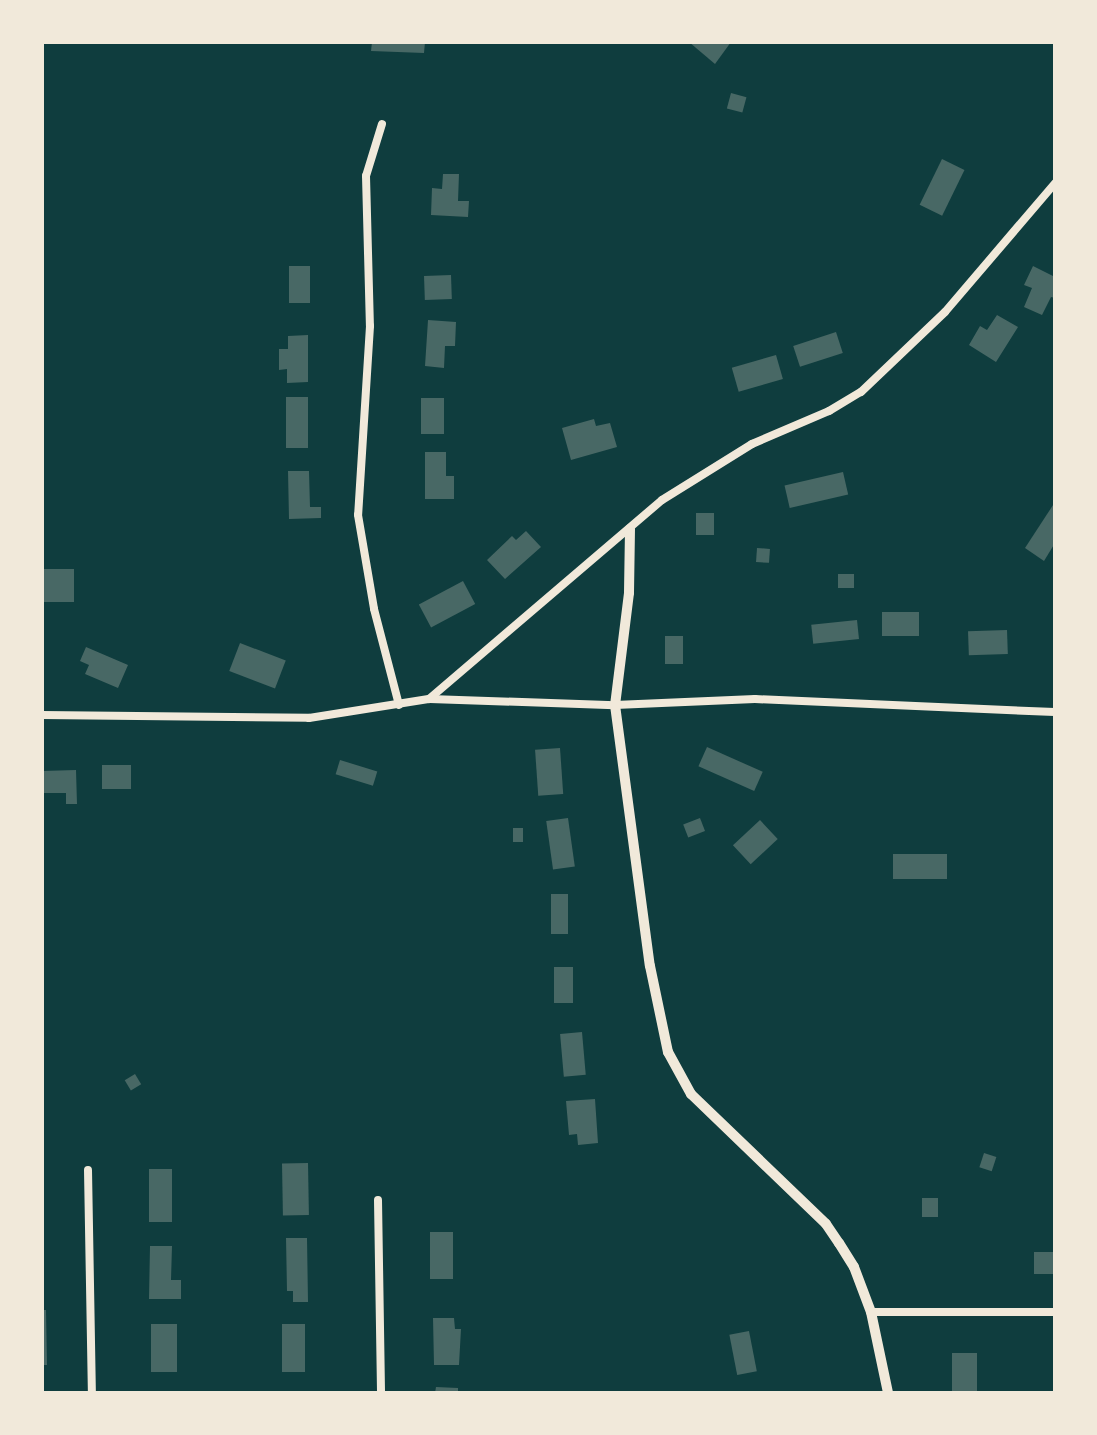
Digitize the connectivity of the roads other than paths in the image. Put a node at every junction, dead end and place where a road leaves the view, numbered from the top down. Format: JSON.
{"nodes":[{"id":1,"x":382,"y":124,"type":"dead end"},
{"id":2,"x":1055,"y":183,"type":"edge"},
{"id":3,"x":630,"y":529,"type":"junction"},
{"id":4,"x":429,"y":699,"type":"junction"},
{"id":5,"x":399,"y":705,"type":"junction"},
{"id":6,"x":615,"y":705,"type":"junction"},
{"id":7,"x":1055,"y":712,"type":"edge"},
{"id":8,"x":42,"y":715,"type":"edge"},
{"id":9,"x":88,"y":1170,"type":"dead end"},
{"id":10,"x":378,"y":1200,"type":"dead end"},
{"id":11,"x":871,"y":1312,"type":"junction"},
{"id":12,"x":1055,"y":1312,"type":"edge"},
{"id":13,"x":92,"y":1393,"type":"edge"},
{"id":14,"x":381,"y":1393,"type":"edge"},
{"id":15,"x":888,"y":1393,"type":"edge"}],
"edges":[{"from":1,"to":5,"type":"street"},
{"from":2,"to":3,"type":"street"},
{"from":3,"to":4,"type":"street"},
{"from":3,"to":6,"type":"street"},
{"from":4,"to":5,"type":"street"},
{"from":4,"to":6,"type":"street"},
{"from":5,"to":8,"type":"street"},
{"from":6,"to":7,"type":"street"},
{"from":6,"to":11,"type":"street"},
{"from":9,"to":13,"type":"street"},
{"from":10,"to":14,"type":"street"},
{"from":11,"to":12,"type":"street"},
{"from":11,"to":15,"type":"street"}]}
